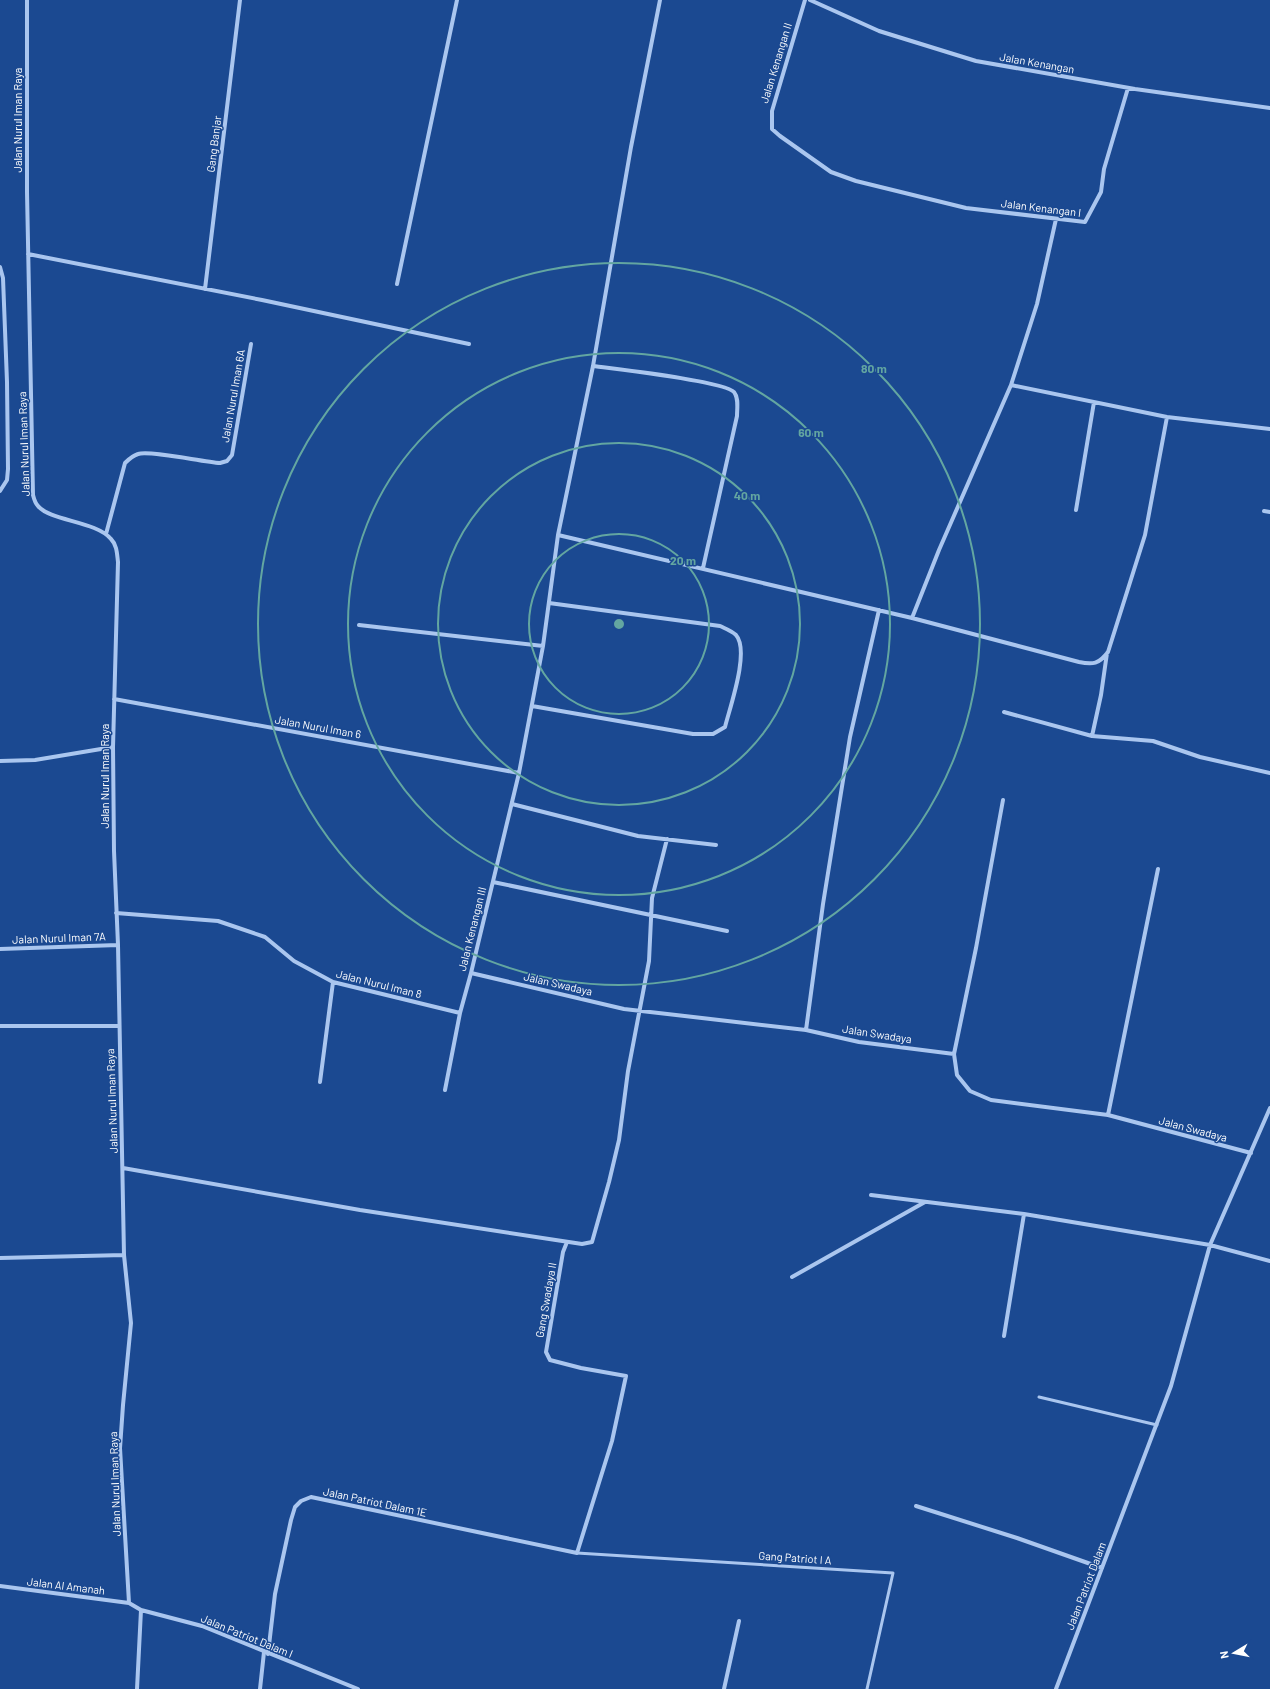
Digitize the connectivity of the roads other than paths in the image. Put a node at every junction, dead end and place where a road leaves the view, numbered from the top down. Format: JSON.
{"nodes":[{"id":1,"x":27,"y":0,"type":"edge"},
{"id":2,"x":240,"y":0,"type":"edge"},
{"id":3,"x":457,"y":0,"type":"edge"},
{"id":4,"x":660,"y":0,"type":"edge"},
{"id":5,"x":805,"y":0,"type":"edge"},
{"id":6,"x":810,"y":0,"type":"edge"},
{"id":7,"x":1128,"y":88,"type":"junction"},
{"id":8,"x":1270,"y":108,"type":"edge"},
{"id":9,"x":856,"y":181,"type":"joint"},
{"id":10,"x":1056,"y":219,"type":"junction"},
{"id":11,"x":28,"y":254,"type":"junction"},
{"id":12,"x":0,"y":267,"type":"edge"},
{"id":13,"x":397,"y":284,"type":"dead end"},
{"id":14,"x":205,"y":289,"type":"junction"},
{"id":15,"x":251,"y":344,"type":"dead end"},
{"id":16,"x":469,"y":344,"type":"dead end"},
{"id":17,"x":593,"y":366,"type":"junction"},
{"id":18,"x":1011,"y":385,"type":"junction"},
{"id":19,"x":1094,"y":402,"type":"junction"},
{"id":20,"x":1167,"y":417,"type":"junction"},
{"id":21,"x":1270,"y":429,"type":"edge"},
{"id":22,"x":0,"y":491,"type":"edge"},
{"id":23,"x":1076,"y":510,"type":"dead end"},
{"id":24,"x":1264,"y":511,"type":"dead end"},
{"id":25,"x":1270,"y":512,"type":"edge"},
{"id":26,"x":106,"y":534,"type":"junction"},
{"id":27,"x":558,"y":535,"type":"junction"},
{"id":28,"x":703,"y":568,"type":"junction"},
{"id":29,"x":549,"y":604,"type":"junction"},
{"id":30,"x":879,"y":610,"type":"junction"},
{"id":31,"x":912,"y":618,"type":"junction"},
{"id":32,"x":359,"y":625,"type":"dead end"},
{"id":33,"x":543,"y":646,"type":"junction"},
{"id":34,"x":1108,"y":652,"type":"junction"},
{"id":35,"x":114,"y":699,"type":"junction"},
{"id":36,"x":532,"y":706,"type":"junction"},
{"id":37,"x":1004,"y":712,"type":"dead end"},
{"id":38,"x":1092,"y":736,"type":"junction"},
{"id":39,"x":113,"y":747,"type":"junction"},
{"id":40,"x":0,"y":761,"type":"edge"},
{"id":41,"x":519,"y":773,"type":"junction"},
{"id":42,"x":1270,"y":773,"type":"edge"},
{"id":43,"x":1003,"y":800,"type":"dead end"},
{"id":44,"x":512,"y":804,"type":"junction"},
{"id":45,"x":667,"y":839,"type":"junction"},
{"id":46,"x":716,"y":845,"type":"dead end"},
{"id":47,"x":1158,"y":869,"type":"dead end"},
{"id":48,"x":493,"y":882,"type":"junction"},
{"id":49,"x":116,"y":913,"type":"junction"},
{"id":50,"x":651,"y":916,"type":"junction"},
{"id":51,"x":727,"y":930,"type":"dead end"},
{"id":52,"x":118,"y":945,"type":"junction"},
{"id":53,"x":0,"y":950,"type":"edge"},
{"id":54,"x":472,"y":972,"type":"junction"},
{"id":55,"x":333,"y":982,"type":"junction"},
{"id":56,"x":640,"y":1010,"type":"junction"},
{"id":57,"x":460,"y":1013,"type":"junction"},
{"id":58,"x":0,"y":1026,"type":"edge"},
{"id":59,"x":119,"y":1026,"type":"junction"},
{"id":60,"x":806,"y":1030,"type":"junction"},
{"id":61,"x":954,"y":1054,"type":"junction"},
{"id":62,"x":320,"y":1082,"type":"dead end"},
{"id":63,"x":445,"y":1090,"type":"dead end"},
{"id":64,"x":1270,"y":1108,"type":"edge"},
{"id":65,"x":1108,"y":1115,"type":"junction"},
{"id":66,"x":1251,"y":1153,"type":"junction"},
{"id":67,"x":123,"y":1168,"type":"junction"},
{"id":68,"x":871,"y":1195,"type":"dead end"},
{"id":69,"x":925,"y":1202,"type":"junction"},
{"id":70,"x":1024,"y":1214,"type":"junction"},
{"id":71,"x":567,"y":1242,"type":"junction"},
{"id":72,"x":1210,"y":1245,"type":"junction"},
{"id":73,"x":124,"y":1255,"type":"junction"},
{"id":74,"x":0,"y":1258,"type":"edge"},
{"id":75,"x":1270,"y":1261,"type":"edge"},
{"id":76,"x":792,"y":1277,"type":"dead end"},
{"id":77,"x":1004,"y":1336,"type":"dead end"},
{"id":78,"x":1039,"y":1397,"type":"dead end"},
{"id":79,"x":1156,"y":1425,"type":"junction"},
{"id":80,"x":916,"y":1506,"type":"dead end"},
{"id":81,"x":578,"y":1554,"type":"junction"},
{"id":82,"x":1102,"y":1568,"type":"junction"},
{"id":83,"x":0,"y":1586,"type":"edge"},
{"id":84,"x":129,"y":1603,"type":"junction"},
{"id":85,"x":141,"y":1610,"type":"junction"},
{"id":86,"x":739,"y":1621,"type":"dead end"},
{"id":87,"x":266,"y":1653,"type":"junction"},
{"id":88,"x":137,"y":1689,"type":"edge"},
{"id":89,"x":260,"y":1689,"type":"edge"},
{"id":90,"x":358,"y":1689,"type":"edge"},
{"id":91,"x":724,"y":1689,"type":"edge"},
{"id":92,"x":867,"y":1689,"type":"edge"},
{"id":93,"x":1056,"y":1689,"type":"edge"}],
"edges":[{"from":1,"to":11,"type":"street","name":"Jalan Nurul Iman Raya"},
{"from":2,"to":14,"type":"street","name":"Gang Banjar"},
{"from":3,"to":13,"type":"street"},
{"from":4,"to":17,"type":"street","name":"Jalan Kenangan III"},
{"from":5,"to":9,"type":"street","name":"Jalan Kenangan II"},
{"from":6,"to":7,"type":"street","name":"Jalan Kenangan"},
{"from":7,"to":8,"type":"street","name":"Jalan Kenangan"},
{"from":7,"to":10,"type":"street","name":"Jalan Kenangan I"},
{"from":9,"to":10,"type":"street","name":"Jalan Kenangan I"},
{"from":10,"to":18,"type":"street"},
{"from":11,"to":14,"type":"street"},
{"from":11,"to":26,"type":"street","name":"Jalan Nurul Iman Raya"},
{"from":12,"to":22,"type":"street"},
{"from":14,"to":16,"type":"street"},
{"from":15,"to":26,"type":"street","name":"Jalan Nurul Iman 6A"},
{"from":17,"to":27,"type":"street","name":"Jalan Kenangan III"},
{"from":17,"to":28,"type":"street"},
{"from":18,"to":19,"type":"street"},
{"from":18,"to":31,"type":"street"},
{"from":19,"to":20,"type":"street"},
{"from":19,"to":23,"type":"street"},
{"from":20,"to":21,"type":"street"},
{"from":20,"to":34,"type":"street"},
{"from":24,"to":25,"type":"street"},
{"from":26,"to":35,"type":"street","name":"Jalan Nurul Iman Raya"},
{"from":27,"to":28,"type":"street"},
{"from":27,"to":29,"type":"street","name":"Jalan Kenangan III"},
{"from":28,"to":30,"type":"street"},
{"from":29,"to":33,"type":"street","name":"Jalan Kenangan III"},
{"from":29,"to":36,"type":"street"},
{"from":30,"to":31,"type":"street"},
{"from":30,"to":60,"type":"street"},
{"from":31,"to":34,"type":"street"},
{"from":32,"to":33,"type":"street"},
{"from":33,"to":36,"type":"street","name":"Jalan Kenangan III"},
{"from":34,"to":38,"type":"street"},
{"from":35,"to":39,"type":"street","name":"Jalan Nurul Iman Raya"},
{"from":35,"to":41,"type":"street","name":"Jalan Nurul Iman 6"},
{"from":36,"to":41,"type":"street","name":"Jalan Kenangan III"},
{"from":37,"to":38,"type":"street"},
{"from":38,"to":42,"type":"street"},
{"from":39,"to":40,"type":"street"},
{"from":39,"to":49,"type":"street","name":"Jalan Nurul Iman Raya"},
{"from":41,"to":44,"type":"street","name":"Jalan Kenangan III"},
{"from":43,"to":61,"type":"street"},
{"from":44,"to":45,"type":"street"},
{"from":44,"to":48,"type":"street","name":"Jalan Kenangan III"},
{"from":45,"to":46,"type":"street"},
{"from":45,"to":50,"type":"street"},
{"from":47,"to":65,"type":"street"},
{"from":48,"to":50,"type":"street"},
{"from":48,"to":54,"type":"street","name":"Jalan Kenangan III"},
{"from":49,"to":52,"type":"street","name":"Jalan Nurul Iman Raya"},
{"from":49,"to":55,"type":"street","name":"Jalan Nurul Iman 8"},
{"from":50,"to":51,"type":"street"},
{"from":50,"to":56,"type":"street"},
{"from":52,"to":53,"type":"street","name":"Jalan Nurul Iman 7A"},
{"from":52,"to":59,"type":"street","name":"Jalan Nurul Iman Raya"},
{"from":54,"to":56,"type":"street","name":"Jalan Swadaya"},
{"from":54,"to":57,"type":"street","name":"Jalan Kenangan III"},
{"from":55,"to":57,"type":"street","name":"Jalan Nurul Iman 8"},
{"from":55,"to":62,"type":"street"},
{"from":56,"to":60,"type":"street","name":"Jalan Swadaya"},
{"from":56,"to":71,"type":"street"},
{"from":57,"to":63,"type":"street","name":"Jalan Kenangan III"},
{"from":58,"to":59,"type":"street"},
{"from":59,"to":67,"type":"street","name":"Jalan Nurul Iman Raya"},
{"from":60,"to":61,"type":"street","name":"Jalan Swadaya"},
{"from":61,"to":65,"type":"street","name":"Jalan Swadaya"},
{"from":64,"to":66,"type":"street","name":"Jalan Patriot Dalam"},
{"from":65,"to":66,"type":"street","name":"Jalan Swadaya"},
{"from":66,"to":72,"type":"street","name":"Jalan Patriot Dalam"},
{"from":67,"to":71,"type":"street"},
{"from":67,"to":73,"type":"street","name":"Jalan Nurul Iman Raya"},
{"from":68,"to":69,"type":"street"},
{"from":69,"to":70,"type":"street"},
{"from":69,"to":76,"type":"street"},
{"from":70,"to":72,"type":"street"},
{"from":70,"to":77,"type":"street"},
{"from":71,"to":81,"type":"street","name":"Gang Swadaya II"},
{"from":72,"to":75,"type":"street"},
{"from":72,"to":79,"type":"street","name":"Jalan Patriot Dalam"},
{"from":73,"to":74,"type":"street"},
{"from":73,"to":84,"type":"street","name":"Jalan Nurul Iman Raya"},
{"from":78,"to":79,"type":"lane"},
{"from":79,"to":82,"type":"street","name":"Jalan Patriot Dalam"},
{"from":80,"to":82,"type":"street"},
{"from":81,"to":87,"type":"street","name":"Jalan Patriot Dalam 1E"},
{"from":81,"to":92,"type":"lane","name":"Gang Patriot I A"},
{"from":82,"to":93,"type":"street","name":"Jalan Patriot Dalam"},
{"from":83,"to":84,"type":"street","name":"Jalan Al Amanah"},
{"from":84,"to":85,"type":"street","name":"Jalan Patriot Dalam I"},
{"from":85,"to":87,"type":"street","name":"Jalan Patriot Dalam I"},
{"from":85,"to":88,"type":"street"},
{"from":86,"to":91,"type":"street"},
{"from":87,"to":89,"type":"street","name":"Jalan Patriot Dalam 1E"},
{"from":87,"to":90,"type":"street","name":"Jalan Patriot Dalam I"}]}
